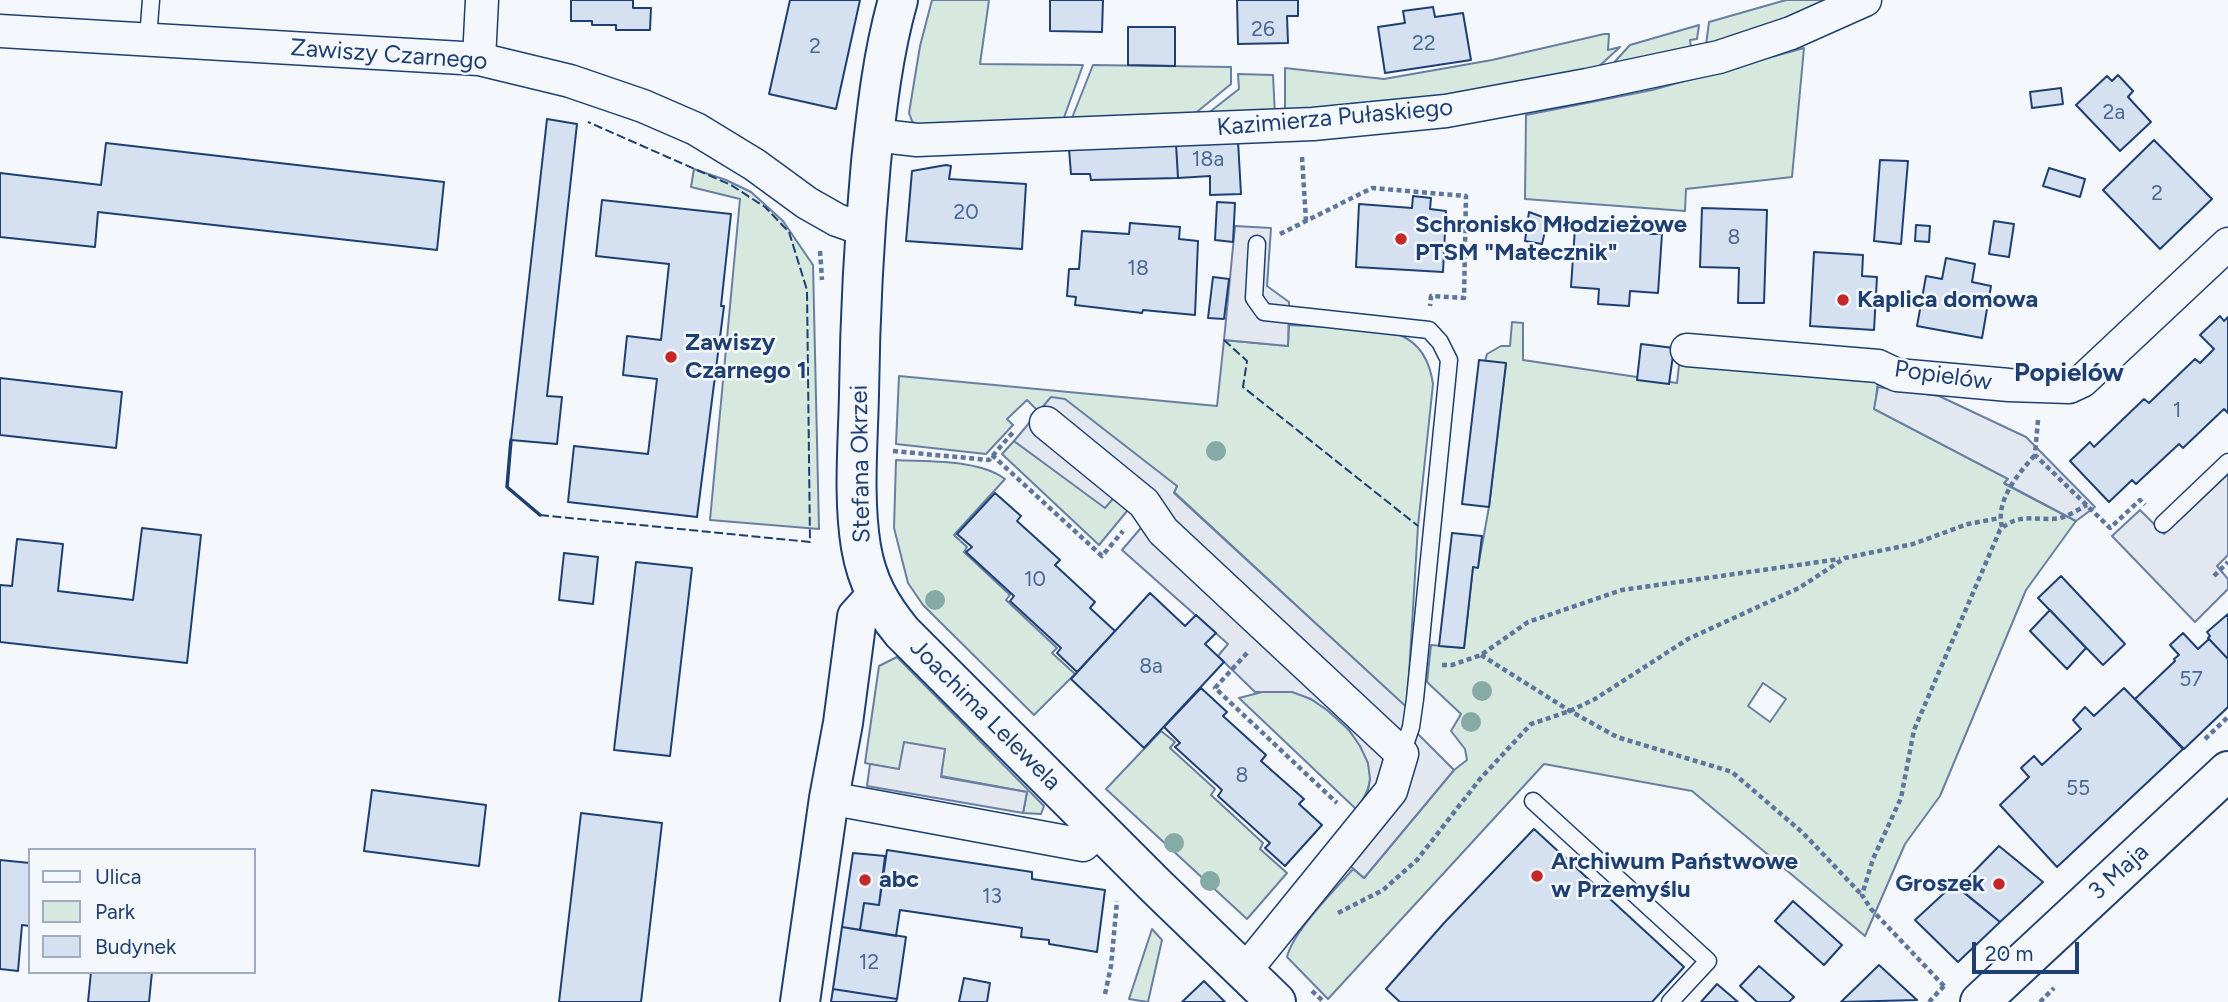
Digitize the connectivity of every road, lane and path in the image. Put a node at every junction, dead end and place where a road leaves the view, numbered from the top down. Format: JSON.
{"nodes":[{"id":1,"x":151,"y":0,"type":"edge"},
{"id":2,"x":481,"y":0,"type":"edge"},
{"id":3,"x":898,"y":0,"type":"edge"},
{"id":4,"x":1865,"y":0,"type":"edge"},
{"id":5,"x":0,"y":31,"type":"edge"},
{"id":6,"x":148,"y":38,"type":"junction"},
{"id":7,"x":479,"y":58,"type":"junction"},
{"id":8,"x":874,"y":135,"type":"junction"},
{"id":9,"x":1302,"y":147,"type":"dead end"},
{"id":10,"x":1306,"y":222,"type":"junction"},
{"id":11,"x":864,"y":230,"type":"junction"},
{"id":12,"x":814,"y":244,"type":"dead end"},
{"id":13,"x":1257,"y":244,"type":"joint"},
{"id":14,"x":2228,"y":244,"type":"edge"},
{"id":15,"x":823,"y":293,"type":"dead end"},
{"id":16,"x":1429,"y":330,"type":"junction"},
{"id":17,"x":1687,"y":350,"type":"dead end"},
{"id":18,"x":2041,"y":387,"type":"junction"},
{"id":19,"x":1046,"y":423,"type":"joint"},
{"id":20,"x":888,"y":450,"type":"dead end"},
{"id":21,"x":992,"y":455,"type":"junction"},
{"id":22,"x":2035,"y":455,"type":"junction"},
{"id":23,"x":2228,"y":462,"type":"edge"},
{"id":24,"x":2087,"y":505,"type":"junction"},
{"id":25,"x":1148,"y":507,"type":"junction"},
{"id":26,"x":2148,"y":509,"type":"dead end"},
{"id":27,"x":2000,"y":518,"type":"junction"},
{"id":28,"x":2163,"y":524,"type":"dead end"},
{"id":29,"x":2003,"y":528,"type":"junction"},
{"id":30,"x":1845,"y":558,"type":"junction"},
{"id":31,"x":2228,"y":562,"type":"edge"},
{"id":32,"x":2214,"y":576,"type":"dead end"},
{"id":33,"x":875,"y":597,"type":"junction"},
{"id":34,"x":1268,"y":630,"type":"junction"},
{"id":35,"x":1481,"y":655,"type":"junction"},
{"id":36,"x":1419,"y":663,"type":"junction"},
{"id":37,"x":1570,"y":711,"type":"junction"},
{"id":38,"x":1402,"y":754,"type":"junction"},
{"id":39,"x":2228,"y":771,"type":"edge"},
{"id":40,"x":829,"y":798,"type":"junction"},
{"id":41,"x":1533,"y":801,"type":"dead end"},
{"id":42,"x":1338,"y":803,"type":"dead end"},
{"id":43,"x":1100,"y":830,"type":"junction"},
{"id":44,"x":1118,"y":890,"type":"dead end"},
{"id":45,"x":1862,"y":895,"type":"junction"},
{"id":46,"x":1294,"y":912,"type":"junction"},
{"id":47,"x":1255,"y":959,"type":"junction"},
{"id":48,"x":1944,"y":986,"type":"dead end"},
{"id":49,"x":1105,"y":994,"type":"dead end"},
{"id":50,"x":800,"y":1002,"type":"edge"},
{"id":51,"x":1276,"y":1002,"type":"edge"},
{"id":52,"x":1324,"y":1002,"type":"edge"},
{"id":53,"x":1670,"y":1002,"type":"edge"},
{"id":54,"x":1980,"y":1002,"type":"edge"}],
"edges":[{"from":1,"to":6,"type":"lane"},
{"from":2,"to":7,"type":"street"},
{"from":3,"to":8,"type":"street","name":"Stefana Okrzei"},
{"from":4,"to":8,"type":"street","name":"Kazimierza Pułaskiego"},
{"from":5,"to":6,"type":"street","name":"Zawiszy Czarnego"},
{"from":6,"to":7,"type":"street","name":"Zawiszy Czarnego"},
{"from":7,"to":11,"type":"street","name":"Zawiszy Czarnego"},
{"from":8,"to":11,"type":"street","name":"Stefana Okrzei"},
{"from":9,"to":10,"type":"path"},
{"from":10,"to":13,"type":"path"},
{"from":10,"to":16,"type":"path"},
{"from":11,"to":33,"type":"street","name":"Stefana Okrzei"},
{"from":12,"to":15,"type":"path"},
{"from":13,"to":16,"type":"lane"},
{"from":14,"to":18,"type":"street","name":"Popielów"},
{"from":16,"to":36,"type":"lane"},
{"from":17,"to":18,"type":"street","name":"Popielów"},
{"from":18,"to":22,"type":"path"},
{"from":19,"to":21,"type":"path"},
{"from":19,"to":25,"type":"street"},
{"from":20,"to":21,"type":"path"},
{"from":21,"to":25,"type":"path"},
{"from":22,"to":24,"type":"path"},
{"from":22,"to":27,"type":"path"},
{"from":23,"to":28,"type":"lane"},
{"from":24,"to":26,"type":"path"},
{"from":24,"to":29,"type":"path"},
{"from":25,"to":34,"type":"street"},
{"from":27,"to":29,"type":"path"},
{"from":27,"to":30,"type":"path"},
{"from":29,"to":45,"type":"path"},
{"from":30,"to":35,"type":"path"},
{"from":30,"to":37,"type":"path"},
{"from":31,"to":32,"type":"path"},
{"from":33,"to":40,"type":"street"},
{"from":33,"to":43,"type":"street","name":"Joachima Lelewela"},
{"from":34,"to":38,"type":"street"},
{"from":34,"to":42,"type":"path"},
{"from":35,"to":36,"type":"path"},
{"from":35,"to":37,"type":"path"},
{"from":36,"to":38,"type":"lane"},
{"from":37,"to":45,"type":"path"},
{"from":37,"to":46,"type":"path"},
{"from":38,"to":46,"type":"street"},
{"from":39,"to":54,"type":"street","name":"3 Maja"},
{"from":40,"to":43,"type":"street"},
{"from":40,"to":50,"type":"street"},
{"from":41,"to":53,"type":"lane"},
{"from":43,"to":47,"type":"street","name":"Joachima Lelewela"},
{"from":44,"to":49,"type":"path"},
{"from":45,"to":48,"type":"path"},
{"from":46,"to":47,"type":"street"},
{"from":47,"to":51,"type":"street","name":"Joachima Lelewela"},
{"from":47,"to":52,"type":"path"}]}
